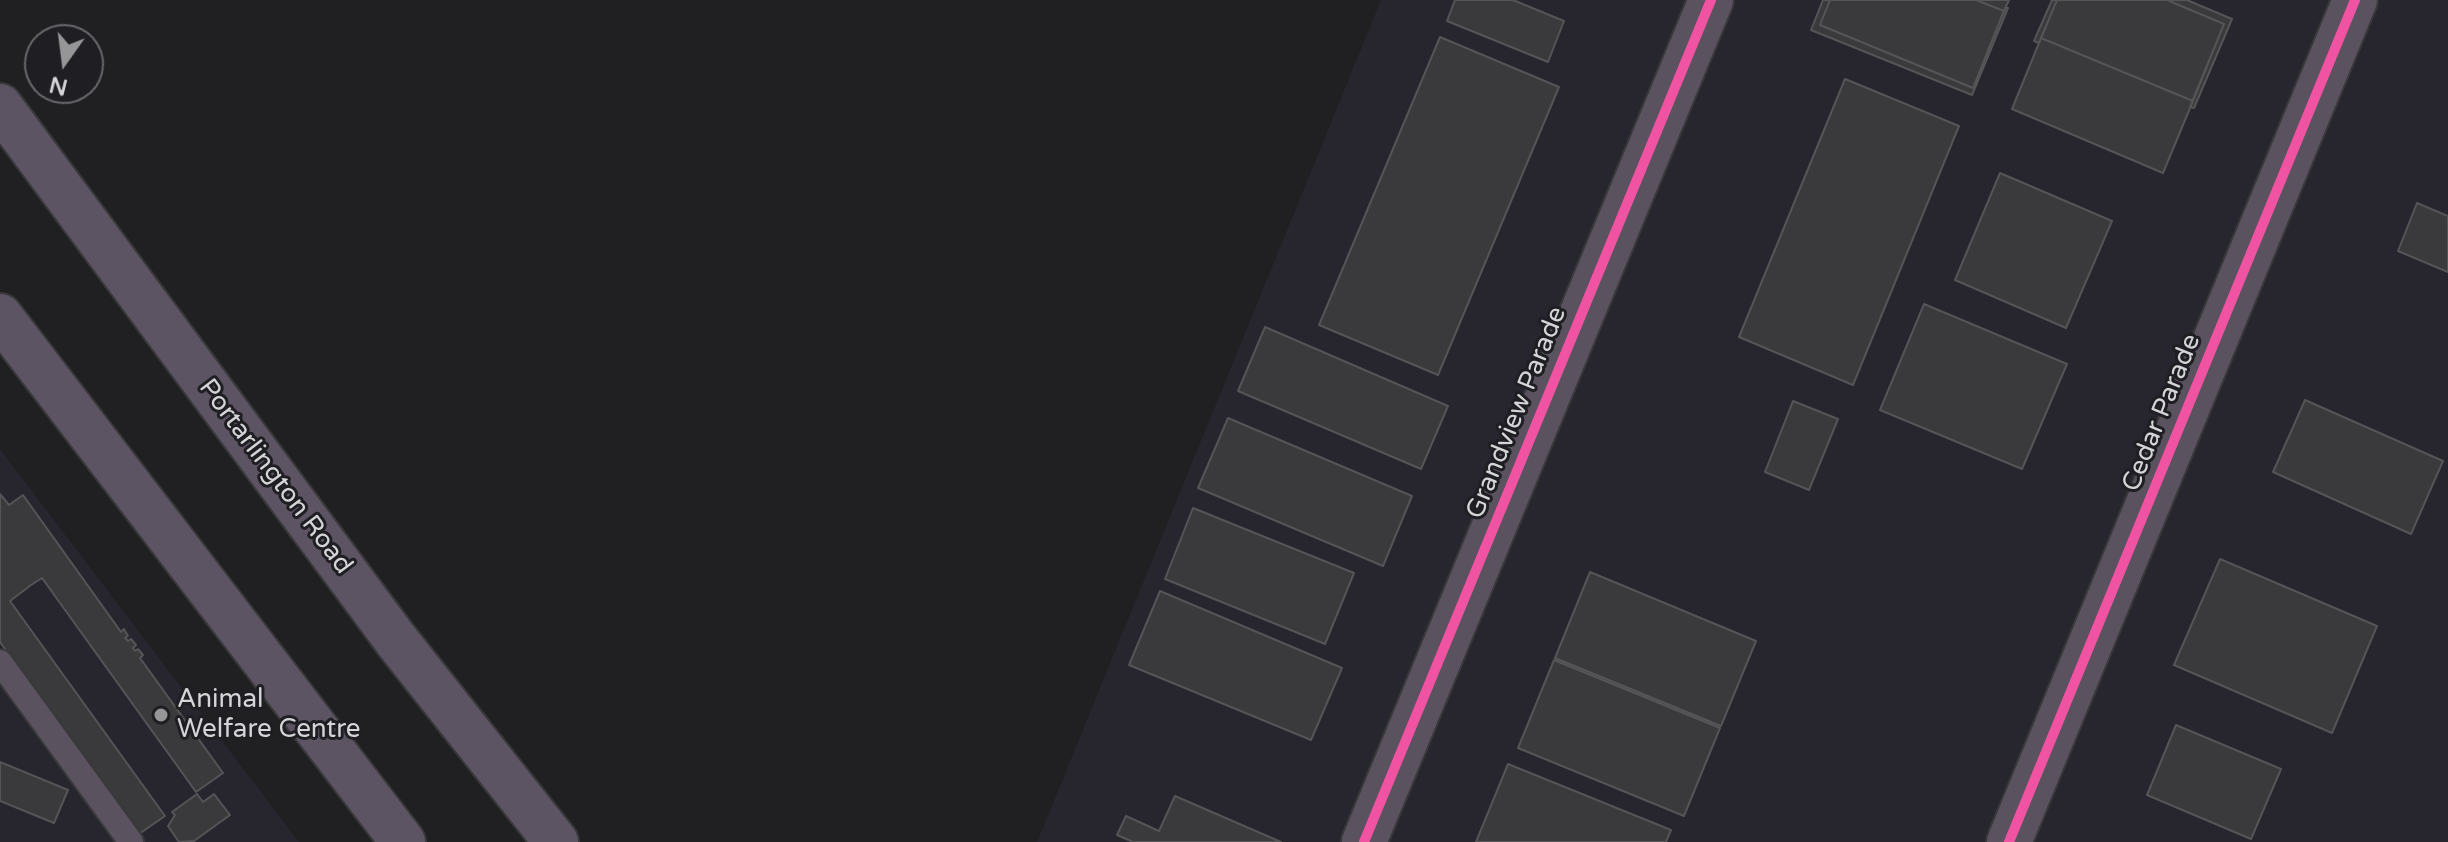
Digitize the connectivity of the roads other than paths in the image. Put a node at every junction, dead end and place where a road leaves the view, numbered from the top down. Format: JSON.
{"nodes":[{"id":1,"x":1711,"y":0,"type":"edge"},
{"id":2,"x":2355,"y":0,"type":"edge"},
{"id":3,"x":0,"y":106,"type":"edge"},
{"id":4,"x":0,"y":316,"type":"edge"},
{"id":5,"x":0,"y":332,"type":"edge"},
{"id":6,"x":33,"y":360,"type":"junction"},
{"id":7,"x":0,"y":662,"type":"edge"},
{"id":8,"x":131,"y":842,"type":"edge"},
{"id":9,"x":403,"y":842,"type":"edge"},
{"id":10,"x":556,"y":842,"type":"edge"},
{"id":11,"x":1364,"y":842,"type":"edge"},
{"id":12,"x":2009,"y":842,"type":"edge"}],
"edges":[{"from":1,"to":11,"type":"street","name":"Grandview Parade"},
{"from":2,"to":12,"type":"street","name":"Cedar Parade"},
{"from":3,"to":10,"type":"main road","name":"Portarlington Road"},
{"from":4,"to":6,"type":"main road"},
{"from":5,"to":6,"type":"main road"},
{"from":6,"to":9,"type":"main road"},
{"from":7,"to":8,"type":"lane"}]}
